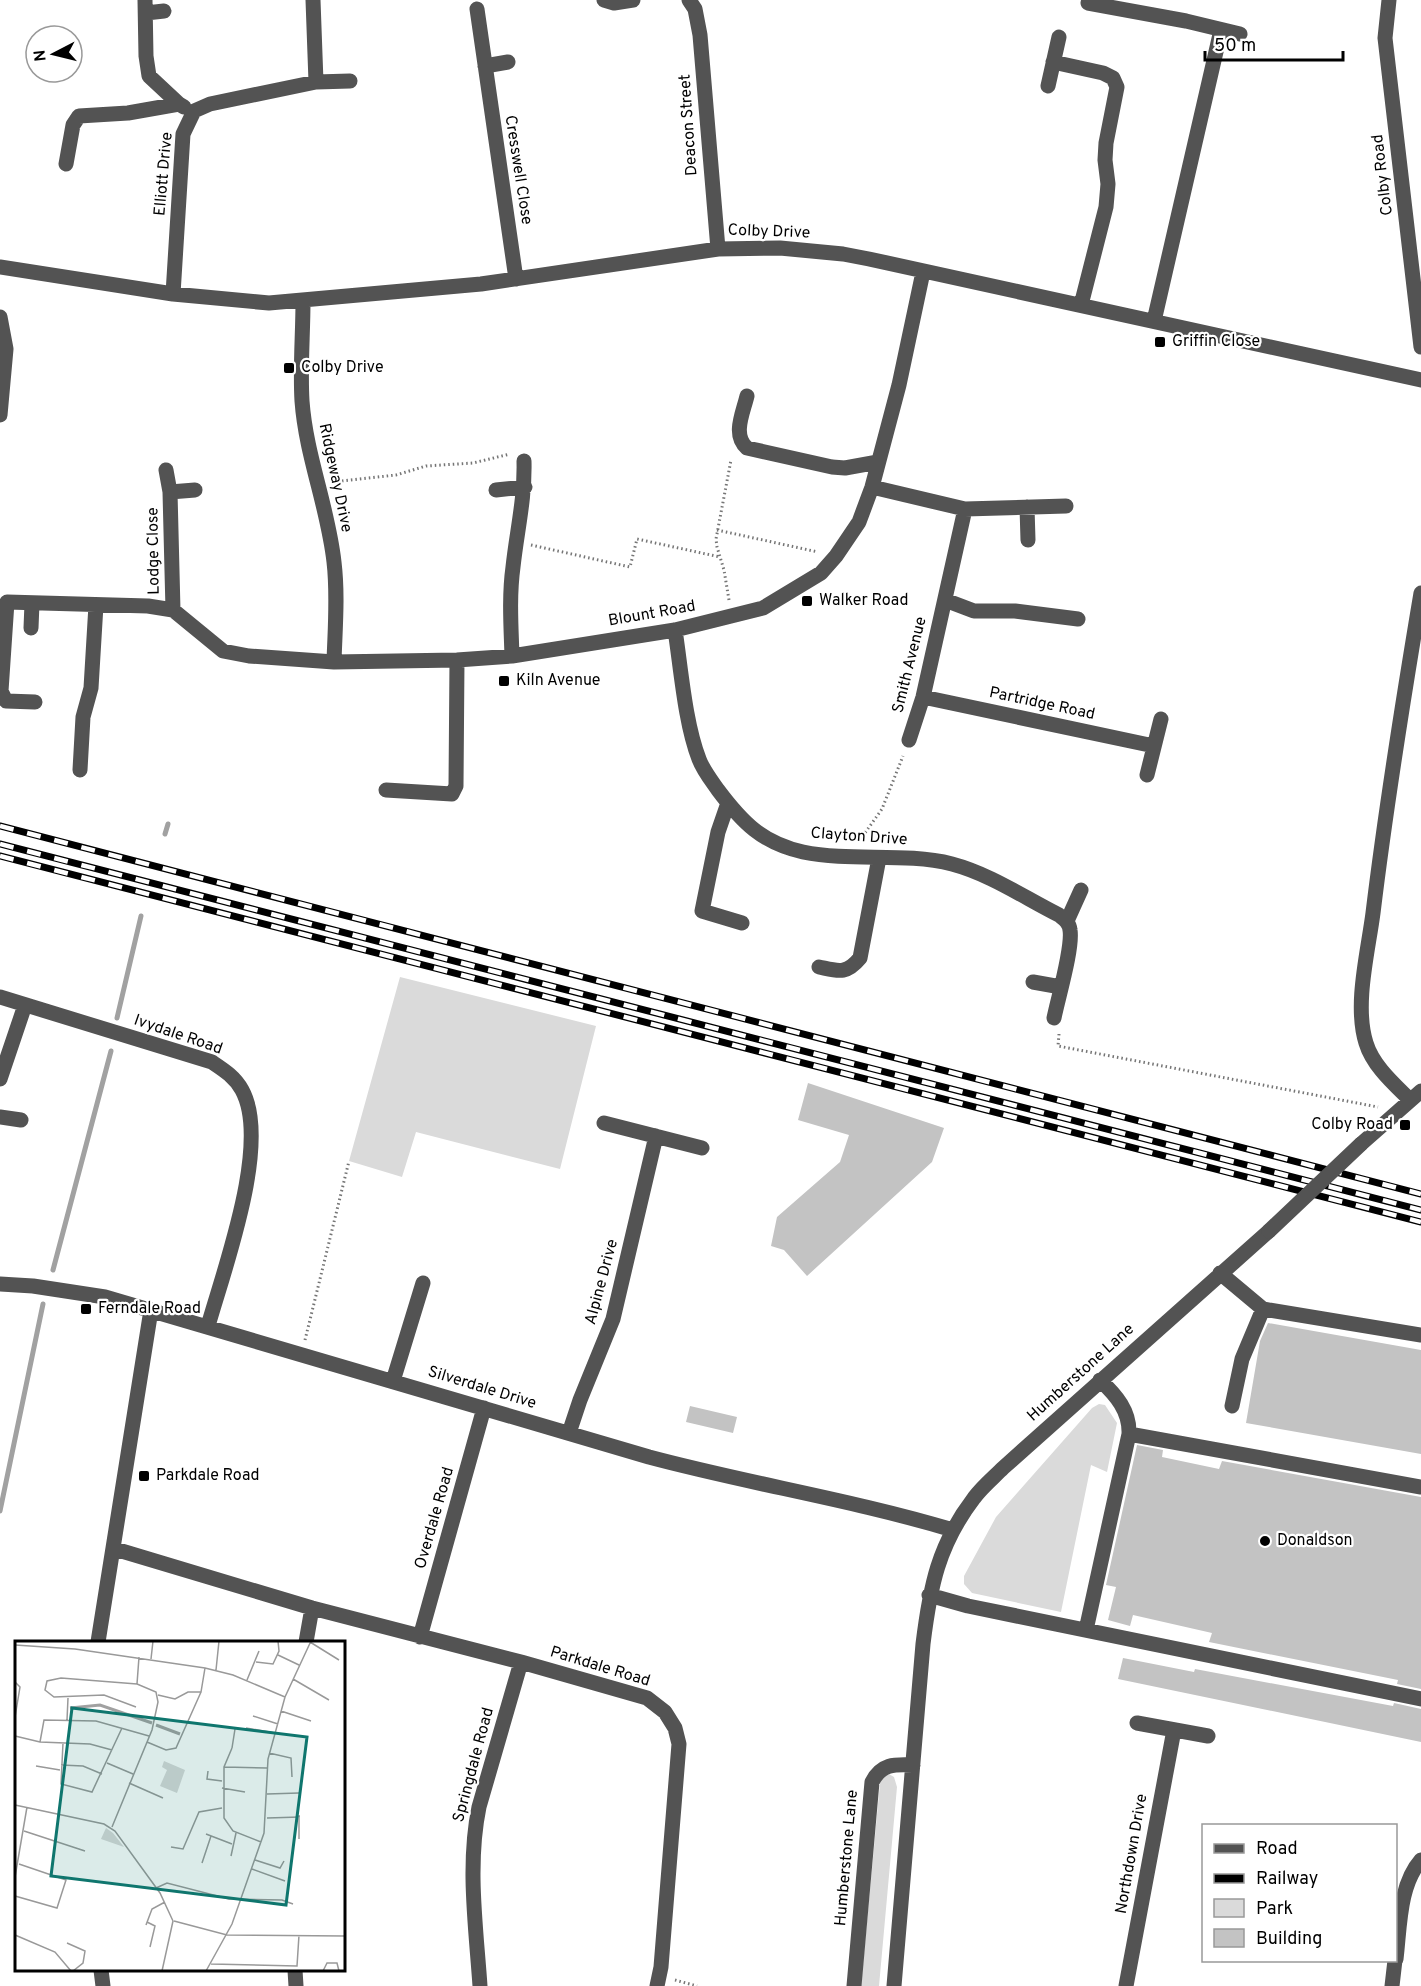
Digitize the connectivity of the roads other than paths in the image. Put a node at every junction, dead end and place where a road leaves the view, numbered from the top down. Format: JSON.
{"nodes":[{"id":1,"x":314,"y":0,"type":"edge"},
{"id":2,"x":604,"y":0,"type":"edge"},
{"id":3,"x":633,"y":0,"type":"edge"},
{"id":4,"x":689,"y":0,"type":"edge"},
{"id":5,"x":1389,"y":0,"type":"edge"},
{"id":6,"x":1088,"y":3,"type":"dead end"},
{"id":7,"x":146,"y":6,"type":"edge"},
{"id":8,"x":477,"y":9,"type":"dead end"},
{"id":9,"x":164,"y":11,"type":"dead end"},
{"id":10,"x":1221,"y":30,"type":"junction"},
{"id":11,"x":1240,"y":34,"type":"dead end"},
{"id":12,"x":1059,"y":37,"type":"dead end"},
{"id":13,"x":508,"y":62,"type":"dead end"},
{"id":14,"x":1053,"y":62,"type":"junction"},
{"id":15,"x":485,"y":66,"type":"junction"},
{"id":16,"x":350,"y":81,"type":"dead end"},
{"id":17,"x":316,"y":82,"type":"junction"},
{"id":18,"x":1048,"y":86,"type":"dead end"},
{"id":19,"x":179,"y":104,"type":"junction"},
{"id":20,"x":194,"y":111,"type":"junction"},
{"id":21,"x":66,"y":164,"type":"dead end"},
{"id":22,"x":718,"y":249,"type":"junction"},
{"id":23,"x":0,"y":267,"type":"edge"},
{"id":24,"x":923,"y":272,"type":"junction"},
{"id":25,"x":516,"y":279,"type":"junction"},
{"id":26,"x":173,"y":294,"type":"junction"},
{"id":27,"x":303,"y":301,"type":"junction"},
{"id":28,"x":1081,"y":305,"type":"junction"},
{"id":29,"x":0,"y":317,"type":"edge"},
{"id":30,"x":1154,"y":321,"type":"junction"},
{"id":31,"x":1421,"y":347,"type":"edge"},
{"id":32,"x":1421,"y":380,"type":"edge"},
{"id":33,"x":747,"y":396,"type":"dead end"},
{"id":34,"x":0,"y":415,"type":"edge"},
{"id":35,"x":524,"y":461,"type":"road end"},
{"id":36,"x":878,"y":462,"type":"junction"},
{"id":37,"x":166,"y":470,"type":"dead end"},
{"id":38,"x":525,"y":487,"type":"junction"},
{"id":39,"x":872,"y":487,"type":"junction"},
{"id":40,"x":195,"y":490,"type":"dead end"},
{"id":41,"x":496,"y":490,"type":"dead end"},
{"id":42,"x":170,"y":492,"type":"junction"},
{"id":43,"x":1066,"y":506,"type":"dead end"},
{"id":44,"x":1027,"y":507,"type":"junction"},
{"id":45,"x":965,"y":509,"type":"junction"},
{"id":46,"x":1028,"y":540,"type":"dead end"},
{"id":47,"x":1421,"y":593,"type":"edge"},
{"id":48,"x":945,"y":600,"type":"junction"},
{"id":49,"x":32,"y":603,"type":"junction"},
{"id":50,"x":96,"y":605,"type":"junction"},
{"id":51,"x":173,"y":610,"type":"junction"},
{"id":52,"x":1078,"y":619,"type":"dead end"},
{"id":53,"x":31,"y":628,"type":"dead end"},
{"id":54,"x":675,"y":630,"type":"junction"},
{"id":55,"x":512,"y":656,"type":"junction"},
{"id":56,"x":457,"y":660,"type":"junction"},
{"id":57,"x":334,"y":662,"type":"junction"},
{"id":58,"x":923,"y":697,"type":"junction"},
{"id":59,"x":35,"y":702,"type":"dead end"},
{"id":60,"x":1161,"y":719,"type":"dead end"},
{"id":61,"x":909,"y":740,"type":"road end"},
{"id":62,"x":1154,"y":746,"type":"junction"},
{"id":63,"x":80,"y":770,"type":"dead end"},
{"id":64,"x":1148,"y":775,"type":"dead end"},
{"id":65,"x":387,"y":790,"type":"dead end"},
{"id":66,"x":728,"y":803,"type":"junction"},
{"id":67,"x":879,"y":858,"type":"junction"},
{"id":68,"x":1081,"y":890,"type":"dead end"},
{"id":69,"x":1067,"y":921,"type":"junction"},
{"id":70,"x":742,"y":923,"type":"dead end"},
{"id":71,"x":819,"y":967,"type":"dead end"},
{"id":72,"x":1033,"y":982,"type":"dead end"},
{"id":73,"x":1061,"y":987,"type":"junction"},
{"id":74,"x":0,"y":997,"type":"edge"},
{"id":75,"x":25,"y":1005,"type":"junction"},
{"id":76,"x":1054,"y":1018,"type":"road end"},
{"id":77,"x":0,"y":1079,"type":"edge"},
{"id":78,"x":1415,"y":1096,"type":"edge"},
{"id":79,"x":0,"y":1117,"type":"edge"},
{"id":80,"x":21,"y":1120,"type":"dead end"},
{"id":81,"x":604,"y":1123,"type":"dead end"},
{"id":82,"x":656,"y":1136,"type":"junction"},
{"id":83,"x":702,"y":1148,"type":"dead end"},
{"id":84,"x":1220,"y":1273,"type":"junction"},
{"id":85,"x":423,"y":1283,"type":"dead end"},
{"id":86,"x":0,"y":1284,"type":"edge"},
{"id":87,"x":1263,"y":1309,"type":"junction"},
{"id":88,"x":151,"y":1310,"type":"junction"},
{"id":89,"x":208,"y":1326,"type":"junction"},
{"id":90,"x":1421,"y":1335,"type":"edge"},
{"id":91,"x":1100,"y":1380,"type":"junction"},
{"id":92,"x":393,"y":1381,"type":"junction"},
{"id":93,"x":1232,"y":1406,"type":"dead end"},
{"id":94,"x":484,"y":1408,"type":"junction"},
{"id":95,"x":569,"y":1433,"type":"junction"},
{"id":96,"x":1130,"y":1434,"type":"junction"},
{"id":97,"x":1421,"y":1487,"type":"edge"},
{"id":98,"x":953,"y":1530,"type":"junction"},
{"id":99,"x":115,"y":1549,"type":"junction"},
{"id":100,"x":929,"y":1595,"type":"junction"},
{"id":101,"x":312,"y":1608,"type":"junction"},
{"id":102,"x":1086,"y":1630,"type":"junction"},
{"id":103,"x":420,"y":1636,"type":"junction"},
{"id":104,"x":98,"y":1641,"type":"edge"},
{"id":105,"x":306,"y":1641,"type":"edge"},
{"id":106,"x":521,"y":1662,"type":"junction"},
{"id":107,"x":1421,"y":1699,"type":"edge"},
{"id":108,"x":1137,"y":1723,"type":"dead end"},
{"id":109,"x":1174,"y":1730,"type":"junction"},
{"id":110,"x":1208,"y":1736,"type":"dead end"},
{"id":111,"x":913,"y":1765,"type":"junction"},
{"id":112,"x":1421,"y":1860,"type":"edge"},
{"id":113,"x":1397,"y":1947,"type":"edge"},
{"id":114,"x":1395,"y":1962,"type":"edge"},
{"id":115,"x":101,"y":1971,"type":"edge"},
{"id":116,"x":295,"y":1971,"type":"edge"},
{"id":117,"x":658,"y":1981,"type":"edge"},
{"id":118,"x":103,"y":1986,"type":"edge"},
{"id":119,"x":296,"y":1986,"type":"edge"},
{"id":120,"x":480,"y":1986,"type":"edge"},
{"id":121,"x":854,"y":1986,"type":"edge"},
{"id":122,"x":894,"y":1986,"type":"edge"},
{"id":123,"x":1126,"y":1986,"type":"edge"},
{"id":124,"x":1392,"y":1986,"type":"edge"}],
"edges":[{"from":1,"to":17,"type":"street"},
{"from":2,"to":3,"type":"street"},
{"from":4,"to":22,"type":"street","name":"Deacon Street"},
{"from":5,"to":31,"type":"street","name":"Colby Road"},
{"from":6,"to":10,"type":"street"},
{"from":7,"to":9,"type":"street"},
{"from":7,"to":19,"type":"street"},
{"from":8,"to":15,"type":"street","name":"Cresswell Close"},
{"from":10,"to":11,"type":"street"},
{"from":10,"to":30,"type":"street"},
{"from":12,"to":14,"type":"street"},
{"from":13,"to":15,"type":"street"},
{"from":14,"to":18,"type":"street"},
{"from":14,"to":28,"type":"street"},
{"from":15,"to":25,"type":"street","name":"Cresswell Close"},
{"from":16,"to":17,"type":"street"},
{"from":17,"to":20,"type":"street"},
{"from":19,"to":20,"type":"street"},
{"from":19,"to":21,"type":"street"},
{"from":20,"to":26,"type":"street","name":"Elliott Drive"},
{"from":22,"to":24,"type":"street","name":"Colby Drive"},
{"from":22,"to":25,"type":"street","name":"Colby Drive"},
{"from":23,"to":26,"type":"street","name":"Colby Drive"},
{"from":24,"to":28,"type":"street","name":"Colby Drive"},
{"from":24,"to":36,"type":"street","name":"Blount Road"},
{"from":25,"to":27,"type":"street","name":"Colby Drive"},
{"from":26,"to":27,"type":"street","name":"Colby Drive"},
{"from":27,"to":57,"type":"street","name":"Ridgeway Drive"},
{"from":28,"to":30,"type":"street","name":"Colby Drive"},
{"from":29,"to":34,"type":"street"},
{"from":30,"to":32,"type":"street","name":"Colby Drive"},
{"from":33,"to":36,"type":"street"},
{"from":35,"to":38,"type":"street"},
{"from":36,"to":39,"type":"street","name":"Blount Road"},
{"from":37,"to":42,"type":"street","name":"Lodge Close"},
{"from":38,"to":41,"type":"street"},
{"from":38,"to":55,"type":"street"},
{"from":39,"to":45,"type":"street"},
{"from":39,"to":54,"type":"street","name":"Blount Road"},
{"from":40,"to":42,"type":"street","name":"Lodge Close"},
{"from":42,"to":51,"type":"street","name":"Lodge Close"},
{"from":43,"to":44,"type":"street"},
{"from":44,"to":45,"type":"street"},
{"from":44,"to":46,"type":"street"},
{"from":45,"to":48,"type":"street","name":"Smith Avenue"},
{"from":47,"to":78,"type":"street"},
{"from":48,"to":52,"type":"street","name":"Smith Avenue"},
{"from":48,"to":58,"type":"street","name":"Smith Avenue"},
{"from":49,"to":50,"type":"street"},
{"from":49,"to":53,"type":"street"},
{"from":49,"to":59,"type":"street"},
{"from":50,"to":51,"type":"street"},
{"from":50,"to":63,"type":"street"},
{"from":51,"to":57,"type":"street","name":"Blount Road"},
{"from":54,"to":55,"type":"street","name":"Blount Road"},
{"from":54,"to":66,"type":"street","name":"Clayton Drive"},
{"from":55,"to":56,"type":"street","name":"Blount Road"},
{"from":56,"to":57,"type":"street","name":"Blount Road"},
{"from":56,"to":65,"type":"street"},
{"from":58,"to":61,"type":"street","name":"Smith Avenue"},
{"from":58,"to":62,"type":"street","name":"Partridge Road"},
{"from":60,"to":62,"type":"street"},
{"from":62,"to":64,"type":"street"},
{"from":66,"to":67,"type":"street","name":"Clayton Drive"},
{"from":66,"to":70,"type":"street"},
{"from":67,"to":69,"type":"street","name":"Clayton Drive"},
{"from":67,"to":71,"type":"street"},
{"from":68,"to":69,"type":"street"},
{"from":69,"to":73,"type":"street"},
{"from":72,"to":73,"type":"street"},
{"from":73,"to":76,"type":"street"},
{"from":74,"to":75,"type":"street","name":"Ivydale Road"},
{"from":75,"to":77,"type":"street"},
{"from":75,"to":89,"type":"street","name":"Ivydale Road"},
{"from":78,"to":84,"type":"street","name":"Humberstone Lane","bridge":true},
{"from":79,"to":80,"type":"street"},
{"from":81,"to":82,"type":"street"},
{"from":82,"to":83,"type":"street"},
{"from":82,"to":95,"type":"street","name":"Alpine Drive"},
{"from":84,"to":87,"type":"street"},
{"from":84,"to":91,"type":"street","name":"Humberstone Lane"},
{"from":85,"to":92,"type":"street"},
{"from":86,"to":88,"type":"street","name":"Silverdale Drive"},
{"from":87,"to":90,"type":"street"},
{"from":87,"to":93,"type":"street"},
{"from":88,"to":89,"type":"street","name":"Silverdale Drive"},
{"from":88,"to":99,"type":"street"},
{"from":89,"to":92,"type":"street","name":"Silverdale Drive"},
{"from":91,"to":96,"type":"street"},
{"from":91,"to":98,"type":"street","name":"Humberstone Lane"},
{"from":92,"to":94,"type":"street","name":"Silverdale Drive"},
{"from":94,"to":95,"type":"street","name":"Silverdale Drive"},
{"from":94,"to":103,"type":"street","name":"Overdale Road"},
{"from":95,"to":98,"type":"street","name":"Silverdale Drive"},
{"from":96,"to":97,"type":"street"},
{"from":96,"to":102,"type":"street"},
{"from":98,"to":100,"type":"street","name":"Humberstone Lane"},
{"from":99,"to":101,"type":"street","name":"Parkdale Road"},
{"from":99,"to":104,"type":"street"},
{"from":100,"to":102,"type":"street"},
{"from":100,"to":111,"type":"street","name":"Humberstone Lane"},
{"from":101,"to":103,"type":"street","name":"Parkdale Road"},
{"from":101,"to":105,"type":"street"},
{"from":102,"to":107,"type":"street"},
{"from":103,"to":106,"type":"street","name":"Parkdale Road"},
{"from":106,"to":117,"type":"street","name":"Parkdale Road"},
{"from":106,"to":120,"type":"street","name":"Springdale Road"},
{"from":108,"to":109,"type":"street"},
{"from":109,"to":110,"type":"street"},
{"from":109,"to":123,"type":"street","name":"Northdown Drive"},
{"from":111,"to":121,"type":"street","name":"Humberstone Lane"},
{"from":111,"to":122,"type":"street","name":"Humberstone Lane"},
{"from":112,"to":113,"type":"street"},
{"from":114,"to":124,"type":"street"},
{"from":115,"to":118,"type":"street"},
{"from":116,"to":119,"type":"street"}]}
